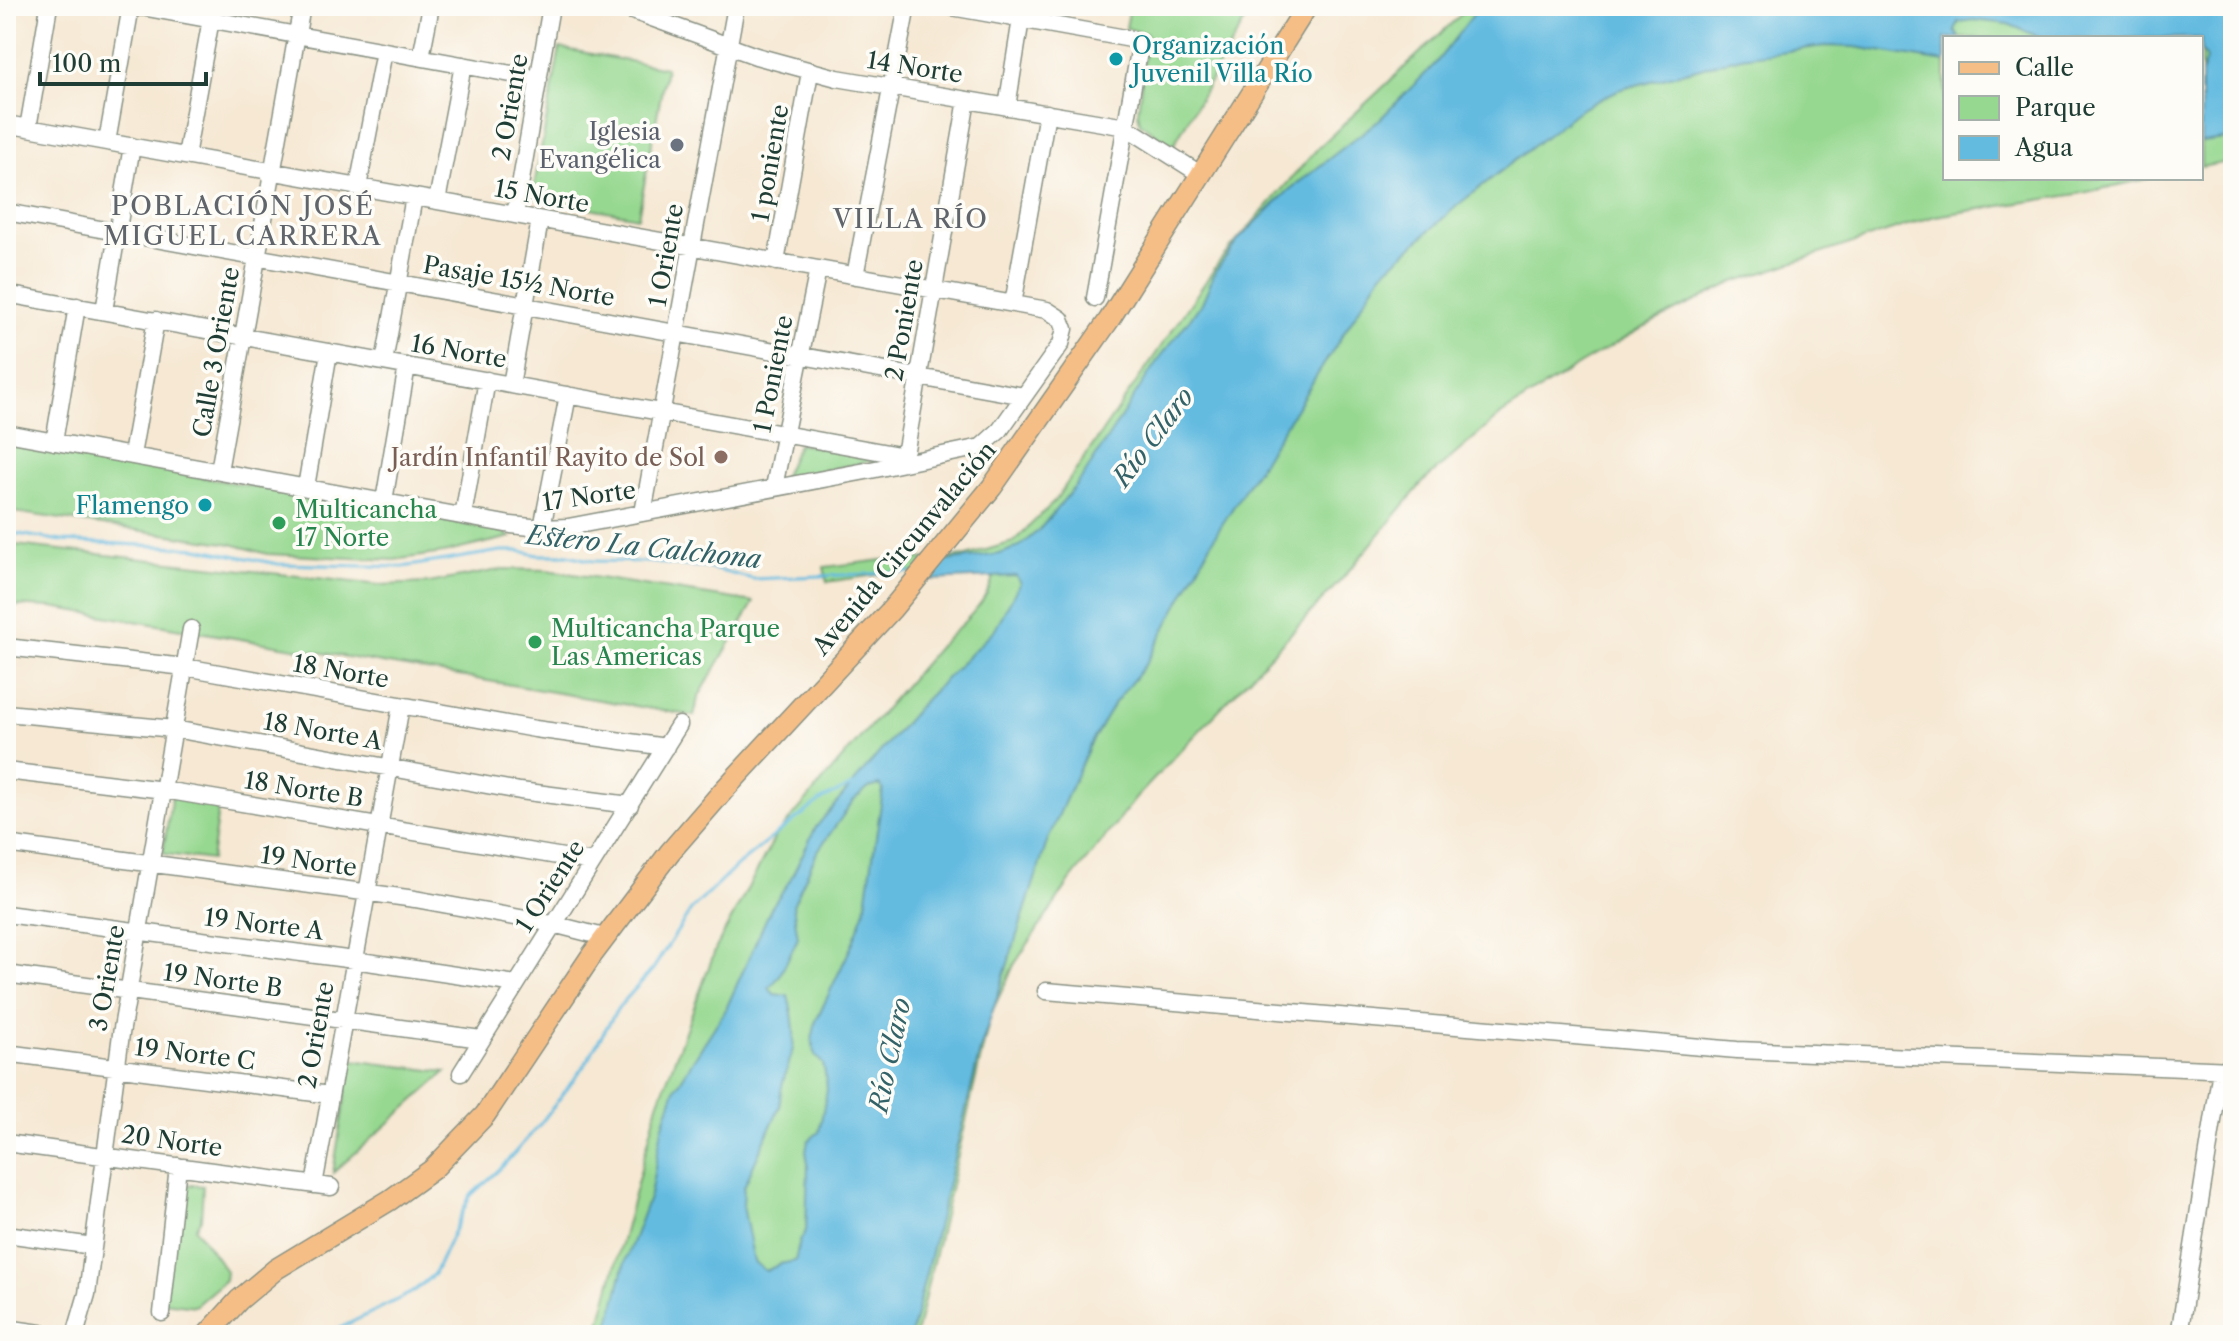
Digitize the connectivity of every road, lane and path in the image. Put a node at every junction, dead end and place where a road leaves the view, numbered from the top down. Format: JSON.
{"nodes":[{"id":1,"x":49,"y":6,"type":"edge"},
{"id":2,"x":133,"y":6,"type":"edge"},
{"id":3,"x":302,"y":6,"type":"edge"},
{"id":4,"x":431,"y":6,"type":"edge"},
{"id":5,"x":551,"y":6,"type":"edge"},
{"id":6,"x":619,"y":6,"type":"edge"},
{"id":7,"x":736,"y":6,"type":"edge"},
{"id":8,"x":907,"y":6,"type":"edge"},
{"id":9,"x":946,"y":6,"type":"edge"},
{"id":10,"x":1307,"y":6,"type":"edge"},
{"id":11,"x":172,"y":9,"type":"edge"},
{"id":12,"x":211,"y":19,"type":"junction"},
{"id":13,"x":1021,"y":19,"type":"junction"},
{"id":14,"x":297,"y":35,"type":"junction"},
{"id":15,"x":729,"y":46,"type":"junction"},
{"id":16,"x":384,"y":51,"type":"junction"},
{"id":17,"x":421,"y":57,"type":"junction"},
{"id":18,"x":463,"y":65,"type":"junction"},
{"id":19,"x":810,"y":72,"type":"junction"},
{"id":20,"x":539,"y":79,"type":"junction"},
{"id":21,"x":891,"y":89,"type":"junction"},
{"id":22,"x":967,"y":100,"type":"junction"},
{"id":23,"x":1007,"y":107,"type":"junction"},
{"id":24,"x":1047,"y":113,"type":"junction"},
{"id":25,"x":6,"y":124,"type":"edge"},
{"id":26,"x":1126,"y":127,"type":"junction"},
{"id":27,"x":28,"y":128,"type":"junction"},
{"id":28,"x":107,"y":142,"type":"junction"},
{"id":29,"x":132,"y":146,"type":"junction"},
{"id":30,"x":186,"y":156,"type":"junction"},
{"id":31,"x":273,"y":172,"type":"junction"},
{"id":32,"x":1200,"y":174,"type":"junction"},
{"id":33,"x":358,"y":187,"type":"junction"},
{"id":34,"x":414,"y":197,"type":"junction"},
{"id":35,"x":437,"y":201,"type":"junction"},
{"id":36,"x":6,"y":212,"type":"edge"},
{"id":37,"x":515,"y":215,"type":"junction"},
{"id":38,"x":540,"y":220,"type":"junction"},
{"id":39,"x":118,"y":232,"type":"junction"},
{"id":40,"x":691,"y":247,"type":"junction"},
{"id":41,"x":257,"y":257,"type":"junction"},
{"id":42,"x":776,"y":262,"type":"junction"},
{"id":43,"x":818,"y":269,"type":"junction"},
{"id":44,"x":855,"y":276,"type":"junction"},
{"id":45,"x":398,"y":283,"type":"junction"},
{"id":46,"x":934,"y":290,"type":"junction"},
{"id":47,"x":6,"y":294,"type":"edge"},
{"id":48,"x":1095,"y":298,"type":"dead end"},
{"id":49,"x":1013,"y":304,"type":"junction"},
{"id":50,"x":77,"y":306,"type":"junction"},
{"id":51,"x":525,"y":306,"type":"junction"},
{"id":52,"x":104,"y":311,"type":"junction"},
{"id":53,"x":156,"y":320,"type":"junction"},
{"id":54,"x":1064,"y":323,"type":"joint"},
{"id":55,"x":676,"y":333,"type":"junction"},
{"id":56,"x":243,"y":336,"type":"junction"},
{"id":57,"x":329,"y":352,"type":"junction"},
{"id":58,"x":801,"y":356,"type":"junction"},
{"id":59,"x":384,"y":362,"type":"junction"},
{"id":60,"x":407,"y":366,"type":"junction"},
{"id":61,"x":918,"y":377,"type":"junction"},
{"id":62,"x":487,"y":380,"type":"junction"},
{"id":63,"x":511,"y":385,"type":"junction"},
{"id":64,"x":568,"y":395,"type":"junction"},
{"id":65,"x":1024,"y":396,"type":"junction"},
{"id":66,"x":661,"y":412,"type":"junction"},
{"id":67,"x":6,"y":433,"type":"edge"},
{"id":68,"x":786,"y":435,"type":"junction"},
{"id":69,"x":54,"y":442,"type":"junction"},
{"id":70,"x":903,"y":453,"type":"joint"},
{"id":71,"x":132,"y":455,"type":"junction"},
{"id":72,"x":219,"y":471,"type":"junction"},
{"id":73,"x":306,"y":487,"type":"junction"},
{"id":74,"x":774,"y":487,"type":"junction"},
{"id":75,"x":384,"y":501,"type":"junction"},
{"id":76,"x":643,"y":513,"type":"junction"},
{"id":77,"x":463,"y":516,"type":"junction"},
{"id":78,"x":542,"y":528,"type":"junction"},
{"id":79,"x":191,"y":629,"type":"dead end"},
{"id":80,"x":6,"y":647,"type":"edge"},
{"id":81,"x":185,"y":667,"type":"junction"},
{"id":82,"x":401,"y":706,"type":"junction"},
{"id":83,"x":6,"y":713,"type":"edge"},
{"id":84,"x":679,"y":725,"type":"dead end"},
{"id":85,"x":174,"y":729,"type":"junction"},
{"id":86,"x":666,"y":747,"type":"junction"},
{"id":87,"x":389,"y":768,"type":"junction"},
{"id":88,"x":6,"y":771,"type":"edge"},
{"id":89,"x":164,"y":790,"type":"junction"},
{"id":90,"x":630,"y":805,"type":"junction"},
{"id":91,"x":379,"y":825,"type":"junction"},
{"id":92,"x":6,"y":844,"type":"edge"},
{"id":93,"x":593,"y":862,"type":"junction"},
{"id":94,"x":150,"y":864,"type":"junction"},
{"id":95,"x":366,"y":893,"type":"junction"},
{"id":96,"x":6,"y":914,"type":"edge"},
{"id":97,"x":553,"y":924,"type":"junction"},
{"id":98,"x":139,"y":932,"type":"junction"},
{"id":99,"x":604,"y":937,"type":"junction"},
{"id":100,"x":354,"y":960,"type":"junction"},
{"id":101,"x":6,"y":974,"type":"edge"},
{"id":102,"x":516,"y":984,"type":"junction"},
{"id":103,"x":128,"y":991,"type":"junction"},
{"id":104,"x":1046,"y":991,"type":"dead end"},
{"id":105,"x":343,"y":1021,"type":"junction"},
{"id":106,"x":481,"y":1039,"type":"junction"},
{"id":107,"x":6,"y":1053,"type":"edge"},
{"id":108,"x":117,"y":1068,"type":"junction"},
{"id":109,"x":2227,"y":1070,"type":"edge"},
{"id":110,"x":461,"y":1073,"type":"dead end"},
{"id":111,"x":330,"y":1095,"type":"junction"},
{"id":112,"x":6,"y":1143,"type":"edge"},
{"id":113,"x":106,"y":1156,"type":"junction"},
{"id":114,"x":178,"y":1166,"type":"junction"},
{"id":115,"x":322,"y":1186,"type":"joint"},
{"id":116,"x":6,"y":1234,"type":"edge"},
{"id":117,"x":93,"y":1246,"type":"junction"},
{"id":118,"x":162,"y":1313,"type":"dead end"},
{"id":119,"x":6,"y":1328,"type":"edge"},
{"id":120,"x":54,"y":1335,"type":"edge"},
{"id":121,"x":75,"y":1335,"type":"edge"},
{"id":122,"x":207,"y":1335,"type":"edge"},
{"id":123,"x":2179,"y":1335,"type":"edge"}],
"edges":[{"from":1,"to":27,"type":"street"},
{"from":2,"to":11,"type":"street"},
{"from":2,"to":28,"type":"street"},
{"from":3,"to":14,"type":"street","name":"Calle 3 Oriente"},
{"from":4,"to":17,"type":"street"},
{"from":5,"to":20,"type":"street","name":"2 Oriente"},
{"from":6,"to":15,"type":"street","name":"14 Norte"},
{"from":7,"to":15,"type":"street","name":"1 Oriente"},
{"from":8,"to":21,"type":"street"},
{"from":9,"to":13,"type":"street"},
{"from":10,"to":32,"type":"main road","name":"Avenida Circunvalación"},
{"from":11,"to":12,"type":"street"},
{"from":12,"to":14,"type":"street"},
{"from":12,"to":30,"type":"street"},
{"from":13,"to":23,"type":"street"},
{"from":13,"to":26,"type":"street"},
{"from":14,"to":16,"type":"street"},
{"from":14,"to":31,"type":"street","name":"Calle 3 Oriente"},
{"from":15,"to":19,"type":"street","name":"14 Norte"},
{"from":15,"to":40,"type":"street","name":"1 Oriente"},
{"from":16,"to":17,"type":"street"},
{"from":16,"to":33,"type":"street"},
{"from":17,"to":18,"type":"street"},
{"from":18,"to":20,"type":"street"},
{"from":18,"to":35,"type":"street"},
{"from":19,"to":21,"type":"street","name":"14 Norte"},
{"from":19,"to":42,"type":"street","name":"1 poniente"},
{"from":20,"to":37,"type":"street","name":"2 Oriente"},
{"from":21,"to":22,"type":"street","name":"14 Norte"},
{"from":21,"to":44,"type":"street"},
{"from":22,"to":23,"type":"street","name":"14 Norte"},
{"from":22,"to":46,"type":"street","name":"2 Poniente"},
{"from":23,"to":24,"type":"street","name":"14 Norte"},
{"from":24,"to":26,"type":"street","name":"14 Norte"},
{"from":24,"to":49,"type":"street"},
{"from":25,"to":27,"type":"street","name":"15 Norte"},
{"from":26,"to":32,"type":"street","name":"14 Norte"},
{"from":26,"to":48,"type":"street"},
{"from":27,"to":28,"type":"street","name":"15 Norte"},
{"from":28,"to":29,"type":"street","name":"15 Norte"},
{"from":29,"to":30,"type":"street","name":"15 Norte"},
{"from":29,"to":39,"type":"street"},
{"from":30,"to":31,"type":"street","name":"15 Norte"},
{"from":31,"to":33,"type":"street","name":"15 Norte"},
{"from":31,"to":41,"type":"street","name":"Calle 3 Oriente"},
{"from":32,"to":99,"type":"main road","name":"Avenida Circunvalación"},
{"from":33,"to":34,"type":"street","name":"15 Norte"},
{"from":34,"to":35,"type":"street","name":"15 Norte"},
{"from":34,"to":45,"type":"street"},
{"from":35,"to":37,"type":"street","name":"15 Norte"},
{"from":36,"to":39,"type":"street","name":"Pasaje 15½ Norte"},
{"from":37,"to":38,"type":"street","name":"15 Norte"},
{"from":38,"to":40,"type":"street","name":"15 Norte"},
{"from":38,"to":51,"type":"street"},
{"from":39,"to":41,"type":"street","name":"Pasaje 15½ Norte"},
{"from":39,"to":52,"type":"street"},
{"from":40,"to":42,"type":"street","name":"15 Norte"},
{"from":40,"to":55,"type":"street","name":"1 Oriente"},
{"from":41,"to":45,"type":"street","name":"Pasaje 15½ Norte"},
{"from":41,"to":56,"type":"street","name":"Calle 3 Oriente"},
{"from":42,"to":43,"type":"street","name":"15 Norte"},
{"from":43,"to":44,"type":"street","name":"15 Norte"},
{"from":43,"to":58,"type":"street","name":"1 Poniente"},
{"from":44,"to":46,"type":"street","name":"15 Norte"},
{"from":45,"to":51,"type":"street","name":"Pasaje 15½ Norte"},
{"from":45,"to":59,"type":"street"},
{"from":46,"to":49,"type":"street","name":"15 Norte"},
{"from":46,"to":61,"type":"street","name":"2 Poniente"},
{"from":47,"to":50,"type":"street","name":"16 Norte"},
{"from":49,"to":54,"type":"street","name":"15 Norte"},
{"from":50,"to":52,"type":"street","name":"16 Norte"},
{"from":50,"to":69,"type":"street"},
{"from":51,"to":55,"type":"street","name":"Pasaje 15½ Norte"},
{"from":51,"to":63,"type":"street"},
{"from":52,"to":53,"type":"street","name":"16 Norte"},
{"from":53,"to":56,"type":"street","name":"16 Norte"},
{"from":53,"to":71,"type":"street"},
{"from":54,"to":65,"type":"street","name":"17 Norte"},
{"from":55,"to":58,"type":"street","name":"Pasaje 15½ Norte"},
{"from":55,"to":66,"type":"street","name":"1 Oriente"},
{"from":56,"to":57,"type":"street","name":"16 Norte"},
{"from":56,"to":72,"type":"street","name":"Calle 3 Oriente"},
{"from":57,"to":59,"type":"street","name":"16 Norte"},
{"from":57,"to":73,"type":"street"},
{"from":58,"to":61,"type":"street","name":"Pasaje 15½ Norte"},
{"from":58,"to":68,"type":"street","name":"1 Poniente"},
{"from":59,"to":60,"type":"street","name":"16 Norte"},
{"from":60,"to":62,"type":"street","name":"16 Norte"},
{"from":60,"to":75,"type":"street"},
{"from":61,"to":65,"type":"street","name":"Pasaje 15½ Norte"},
{"from":61,"to":70,"type":"street","name":"2 Poniente"},
{"from":62,"to":63,"type":"street","name":"16 Norte"},
{"from":62,"to":77,"type":"street"},
{"from":63,"to":64,"type":"street","name":"16 Norte"},
{"from":64,"to":66,"type":"street","name":"16 Norte"},
{"from":64,"to":78,"type":"street"},
{"from":65,"to":74,"type":"street","name":"17 Norte"},
{"from":66,"to":68,"type":"street","name":"16 Norte"},
{"from":66,"to":76,"type":"street","name":"1 Oriente"},
{"from":67,"to":69,"type":"street","name":"17 Norte"},
{"from":68,"to":70,"type":"street","name":"16 Norte"},
{"from":68,"to":74,"type":"street","name":"1 Poniente"},
{"from":69,"to":71,"type":"street","name":"17 Norte"},
{"from":71,"to":72,"type":"street","name":"17 Norte"},
{"from":72,"to":73,"type":"street","name":"17 Norte"},
{"from":73,"to":75,"type":"street","name":"17 Norte"},
{"from":74,"to":76,"type":"street","name":"17 Norte"},
{"from":75,"to":77,"type":"street","name":"17 Norte"},
{"from":76,"to":78,"type":"street","name":"17 Norte"},
{"from":77,"to":78,"type":"street","name":"17 Norte"},
{"from":79,"to":81,"type":"street","name":"3 Oriente"},
{"from":80,"to":81,"type":"street","name":"18 Norte"},
{"from":81,"to":82,"type":"street","name":"18 Norte"},
{"from":81,"to":85,"type":"street","name":"3 Oriente"},
{"from":82,"to":86,"type":"street","name":"18 Norte"},
{"from":82,"to":87,"type":"street","name":"2 Oriente"},
{"from":83,"to":85,"type":"street","name":"18 Norte A"},
{"from":84,"to":86,"type":"street","name":"1 Oriente"},
{"from":85,"to":87,"type":"street","name":"18 Norte A"},
{"from":85,"to":89,"type":"street","name":"3 Oriente"},
{"from":86,"to":90,"type":"street","name":"1 Oriente"},
{"from":87,"to":90,"type":"street","name":"18 Norte A"},
{"from":87,"to":91,"type":"street","name":"2 Oriente"},
{"from":88,"to":89,"type":"street","name":"18 Norte B"},
{"from":89,"to":91,"type":"street","name":"18 Norte B"},
{"from":89,"to":94,"type":"street","name":"3 Oriente"},
{"from":90,"to":93,"type":"street","name":"1 Oriente"},
{"from":91,"to":93,"type":"street","name":"18 Norte B"},
{"from":91,"to":95,"type":"street","name":"2 Oriente"},
{"from":92,"to":94,"type":"street","name":"19 Norte"},
{"from":93,"to":97,"type":"street","name":"1 Oriente"},
{"from":94,"to":95,"type":"street","name":"19 Norte"},
{"from":94,"to":98,"type":"street","name":"3 Oriente"},
{"from":95,"to":97,"type":"street","name":"19 Norte"},
{"from":95,"to":100,"type":"street","name":"2 Oriente"},
{"from":96,"to":98,"type":"street","name":"19 Norte A"},
{"from":97,"to":99,"type":"street","name":"19 Norte"},
{"from":97,"to":102,"type":"street","name":"1 Oriente"},
{"from":98,"to":100,"type":"street","name":"19 Norte A"},
{"from":98,"to":103,"type":"street","name":"3 Oriente"},
{"from":99,"to":122,"type":"main road","name":"Avenida Circunvalación"},
{"from":100,"to":102,"type":"street","name":"19 Norte A"},
{"from":100,"to":105,"type":"street","name":"2 Oriente"},
{"from":101,"to":103,"type":"street","name":"19 Norte B"},
{"from":102,"to":106,"type":"street","name":"1 Oriente"},
{"from":103,"to":105,"type":"street","name":"19 Norte B"},
{"from":103,"to":108,"type":"street","name":"3 Oriente"},
{"from":104,"to":109,"type":"street"},
{"from":105,"to":106,"type":"street","name":"19 Norte B"},
{"from":105,"to":111,"type":"street","name":"2 Oriente"},
{"from":106,"to":110,"type":"street","name":"1 Oriente"},
{"from":107,"to":108,"type":"street","name":"19 Norte C"},
{"from":108,"to":111,"type":"street","name":"19 Norte C"},
{"from":108,"to":113,"type":"street","name":"3 Oriente"},
{"from":109,"to":123,"type":"street"},
{"from":111,"to":115,"type":"street","name":"2 Oriente"},
{"from":112,"to":113,"type":"street","name":"20 Norte"},
{"from":113,"to":114,"type":"street","name":"20 Norte"},
{"from":113,"to":117,"type":"street","name":"3 Oriente"},
{"from":114,"to":115,"type":"street","name":"20 Norte"},
{"from":114,"to":118,"type":"street"},
{"from":116,"to":117,"type":"street"},
{"from":117,"to":121,"type":"street","name":"3 Oriente"},
{"from":119,"to":120,"type":"street"}]}
